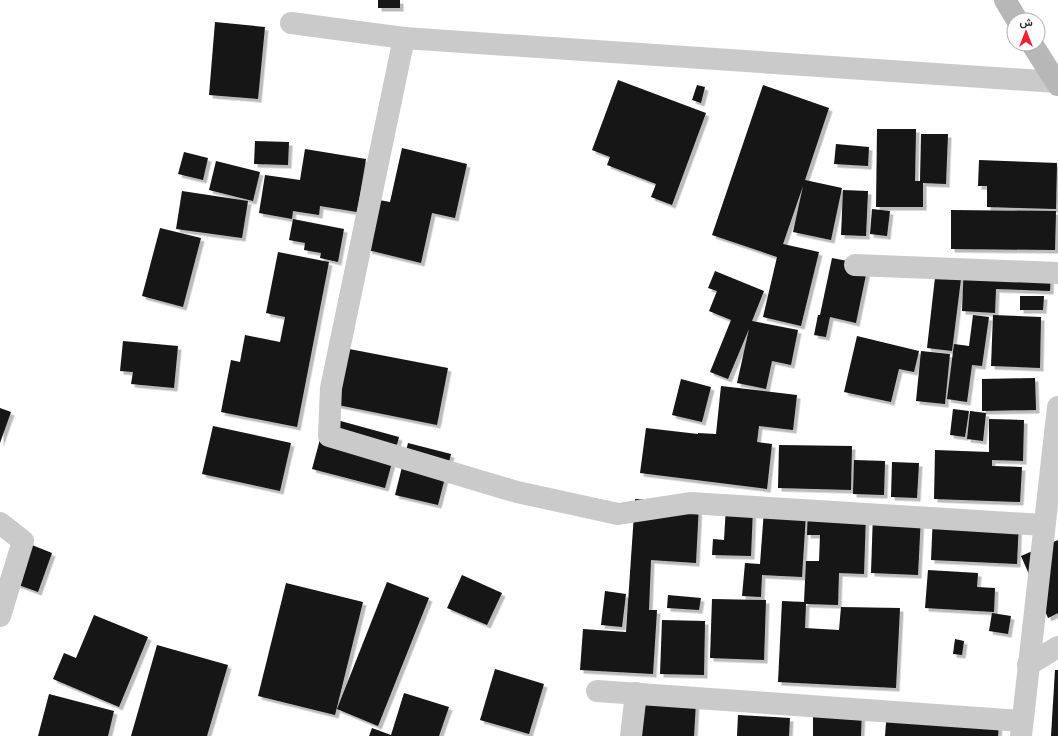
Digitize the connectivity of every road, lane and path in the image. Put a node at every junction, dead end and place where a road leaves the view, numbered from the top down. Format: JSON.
{"nodes":[{"id":1,"x":1005,"y":0,"type":"edge"},
{"id":2,"x":1012,"y":12,"type":"edge"},
{"id":3,"x":291,"y":23,"type":"dead end"},
{"id":4,"x":404,"y":38,"type":"junction"},
{"id":5,"x":1037,"y":52,"type":"edge"},
{"id":6,"x":1057,"y":83,"type":"edge"},
{"id":7,"x":855,"y":265,"type":"dead end"},
{"id":8,"x":1058,"y":273,"type":"edge"},
{"id":9,"x":1058,"y":407,"type":"edge"},
{"id":10,"x":0,"y":523,"type":"edge"},
{"id":11,"x":1043,"y":525,"type":"junction"},
{"id":12,"x":0,"y":616,"type":"edge"},
{"id":13,"x":1058,"y":647,"type":"edge"},
{"id":14,"x":1028,"y":665,"type":"junction"},
{"id":15,"x":597,"y":691,"type":"dead end"},
{"id":16,"x":636,"y":693,"type":"junction"},
{"id":17,"x":1021,"y":728,"type":"edge"},
{"id":18,"x":631,"y":736,"type":"edge"}],
"edges":[{"from":1,"to":2,"type":"main road"},
{"from":3,"to":4,"type":"street"},
{"from":4,"to":6,"type":"street"},
{"from":4,"to":11,"type":"street"},
{"from":5,"to":6,"type":"main road"},
{"from":7,"to":8,"type":"street"},
{"from":9,"to":11,"type":"street"},
{"from":10,"to":12,"type":"street"},
{"from":11,"to":14,"type":"street"},
{"from":13,"to":14,"type":"street"},
{"from":14,"to":17,"type":"street"},
{"from":15,"to":16,"type":"street"},
{"from":16,"to":17,"type":"street"},
{"from":16,"to":18,"type":"street"}]}
